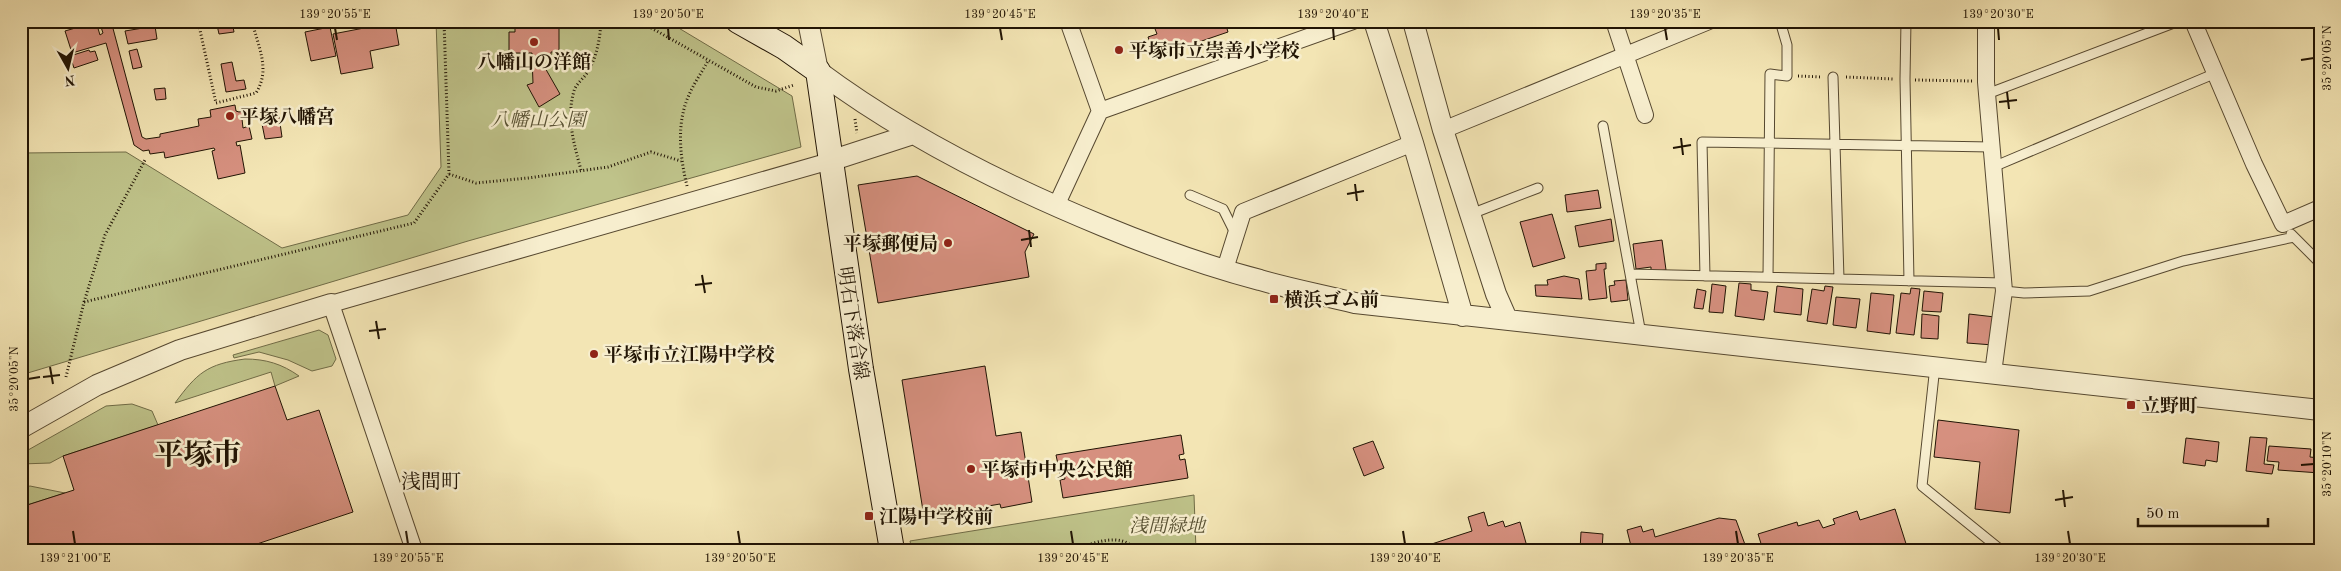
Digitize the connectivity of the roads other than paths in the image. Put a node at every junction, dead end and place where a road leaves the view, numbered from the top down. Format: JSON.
{"nodes":[{"id":1,"x":738,"y":21,"type":"edge"},
{"id":2,"x":808,"y":21,"type":"edge"},
{"id":3,"x":1068,"y":21,"type":"edge"},
{"id":4,"x":1353,"y":21,"type":"edge"},
{"id":5,"x":1374,"y":21,"type":"edge"},
{"id":6,"x":1413,"y":21,"type":"edge"},
{"id":7,"x":1614,"y":21,"type":"edge"},
{"id":8,"x":1709,"y":21,"type":"edge"},
{"id":9,"x":1780,"y":21,"type":"edge"},
{"id":10,"x":1906,"y":21,"type":"edge"},
{"id":11,"x":1986,"y":21,"type":"edge"},
{"id":12,"x":2179,"y":21,"type":"edge"},
{"id":13,"x":2193,"y":21,"type":"edge"},
{"id":14,"x":1626,"y":55,"type":"junction"},
{"id":15,"x":818,"y":71,"type":"junction"},
{"id":16,"x":2216,"y":73,"type":"junction"},
{"id":17,"x":1833,"y":77,"type":"road end"},
{"id":18,"x":1986,"y":88,"type":"junction"},
{"id":19,"x":1100,"y":111,"type":"junction"},
{"id":20,"x":1645,"y":115,"type":"dead end"},
{"id":21,"x":1603,"y":126,"type":"dead end"},
{"id":22,"x":1443,"y":130,"type":"junction"},
{"id":23,"x":913,"y":134,"type":"junction"},
{"id":24,"x":1413,"y":143,"type":"junction"},
{"id":25,"x":1769,"y":143,"type":"junction"},
{"id":26,"x":1835,"y":145,"type":"junction"},
{"id":27,"x":1906,"y":147,"type":"junction"},
{"id":28,"x":1991,"y":147,"type":"junction"},
{"id":29,"x":830,"y":161,"type":"junction"},
{"id":30,"x":1993,"y":168,"type":"junction"},
{"id":31,"x":1538,"y":188,"type":"dead end"},
{"id":32,"x":1190,"y":195,"type":"dead end"},
{"id":33,"x":1056,"y":206,"type":"junction"},
{"id":34,"x":2320,"y":208,"type":"edge"},
{"id":35,"x":1470,"y":214,"type":"junction"},
{"id":36,"x":2283,"y":224,"type":"junction"},
{"id":37,"x":1235,"y":233,"type":"junction"},
{"id":38,"x":2294,"y":237,"type":"junction"},
{"id":39,"x":2320,"y":263,"type":"edge"},
{"id":40,"x":1225,"y":270,"type":"junction"},
{"id":41,"x":1630,"y":274,"type":"junction"},
{"id":42,"x":1705,"y":276,"type":"junction"},
{"id":43,"x":1768,"y":277,"type":"junction"},
{"id":44,"x":1839,"y":279,"type":"junction"},
{"id":45,"x":1909,"y":281,"type":"junction"},
{"id":46,"x":2004,"y":287,"type":"junction"},
{"id":47,"x":331,"y":304,"type":"junction"},
{"id":48,"x":1463,"y":316,"type":"junction"},
{"id":49,"x":1507,"y":319,"type":"junction"},
{"id":50,"x":1641,"y":334,"type":"junction"},
{"id":51,"x":1935,"y":366,"type":"junction"},
{"id":52,"x":1993,"y":373,"type":"junction"},
{"id":53,"x":2320,"y":410,"type":"edge"},
{"id":54,"x":21,"y":428,"type":"edge"},
{"id":55,"x":414,"y":550,"type":"edge"},
{"id":56,"x":892,"y":550,"type":"edge"},
{"id":57,"x":2001,"y":550,"type":"edge"}],
"edges":[{"from":1,"to":15,"type":"main road"},
{"from":2,"to":15,"type":"street"},
{"from":3,"to":19,"type":"street"},
{"from":4,"to":19,"type":"street"},
{"from":5,"to":24,"type":"street"},
{"from":6,"to":22,"type":"street"},
{"from":7,"to":14,"type":"street"},
{"from":8,"to":14,"type":"street"},
{"from":9,"to":25,"type":"lane"},
{"from":10,"to":27,"type":"lane"},
{"from":11,"to":18,"type":"street"},
{"from":12,"to":18,"type":"lane"},
{"from":13,"to":16,"type":"street"},
{"from":14,"to":20,"type":"street"},
{"from":14,"to":22,"type":"street"},
{"from":15,"to":23,"type":"street"},
{"from":15,"to":29,"type":"main road","name":"明石下落合線"},
{"from":16,"to":30,"type":"lane"},
{"from":16,"to":36,"type":"street"},
{"from":17,"to":26,"type":"lane"},
{"from":18,"to":28,"type":"street"},
{"from":19,"to":33,"type":"street"},
{"from":21,"to":41,"type":"lane"},
{"from":22,"to":35,"type":"street"},
{"from":23,"to":29,"type":"street"},
{"from":23,"to":33,"type":"street"},
{"from":24,"to":37,"type":"street"},
{"from":24,"to":48,"type":"street"},
{"from":25,"to":26,"type":"lane"},
{"from":25,"to":42,"type":"lane"},
{"from":25,"to":43,"type":"lane"},
{"from":26,"to":27,"type":"lane"},
{"from":26,"to":44,"type":"lane"},
{"from":27,"to":28,"type":"lane"},
{"from":27,"to":45,"type":"lane"},
{"from":28,"to":30,"type":"street"},
{"from":29,"to":47,"type":"street"},
{"from":29,"to":56,"type":"main road","name":"明石下落合線"},
{"from":30,"to":46,"type":"street"},
{"from":31,"to":35,"type":"lane"},
{"from":32,"to":37,"type":"lane"},
{"from":33,"to":40,"type":"street"},
{"from":34,"to":36,"type":"street"},
{"from":35,"to":49,"type":"street"},
{"from":36,"to":38,"type":"lane"},
{"from":37,"to":40,"type":"street"},
{"from":38,"to":39,"type":"lane"},
{"from":38,"to":46,"type":"lane"},
{"from":40,"to":48,"type":"street"},
{"from":41,"to":42,"type":"lane"},
{"from":41,"to":50,"type":"lane"},
{"from":42,"to":43,"type":"lane"},
{"from":43,"to":44,"type":"lane"},
{"from":44,"to":45,"type":"lane"},
{"from":45,"to":46,"type":"lane"},
{"from":46,"to":52,"type":"street"},
{"from":47,"to":54,"type":"street"},
{"from":47,"to":55,"type":"street"},
{"from":48,"to":49,"type":"street"},
{"from":49,"to":50,"type":"street"},
{"from":50,"to":51,"type":"street"},
{"from":51,"to":52,"type":"street"},
{"from":51,"to":57,"type":"lane"},
{"from":52,"to":53,"type":"street"}]}
